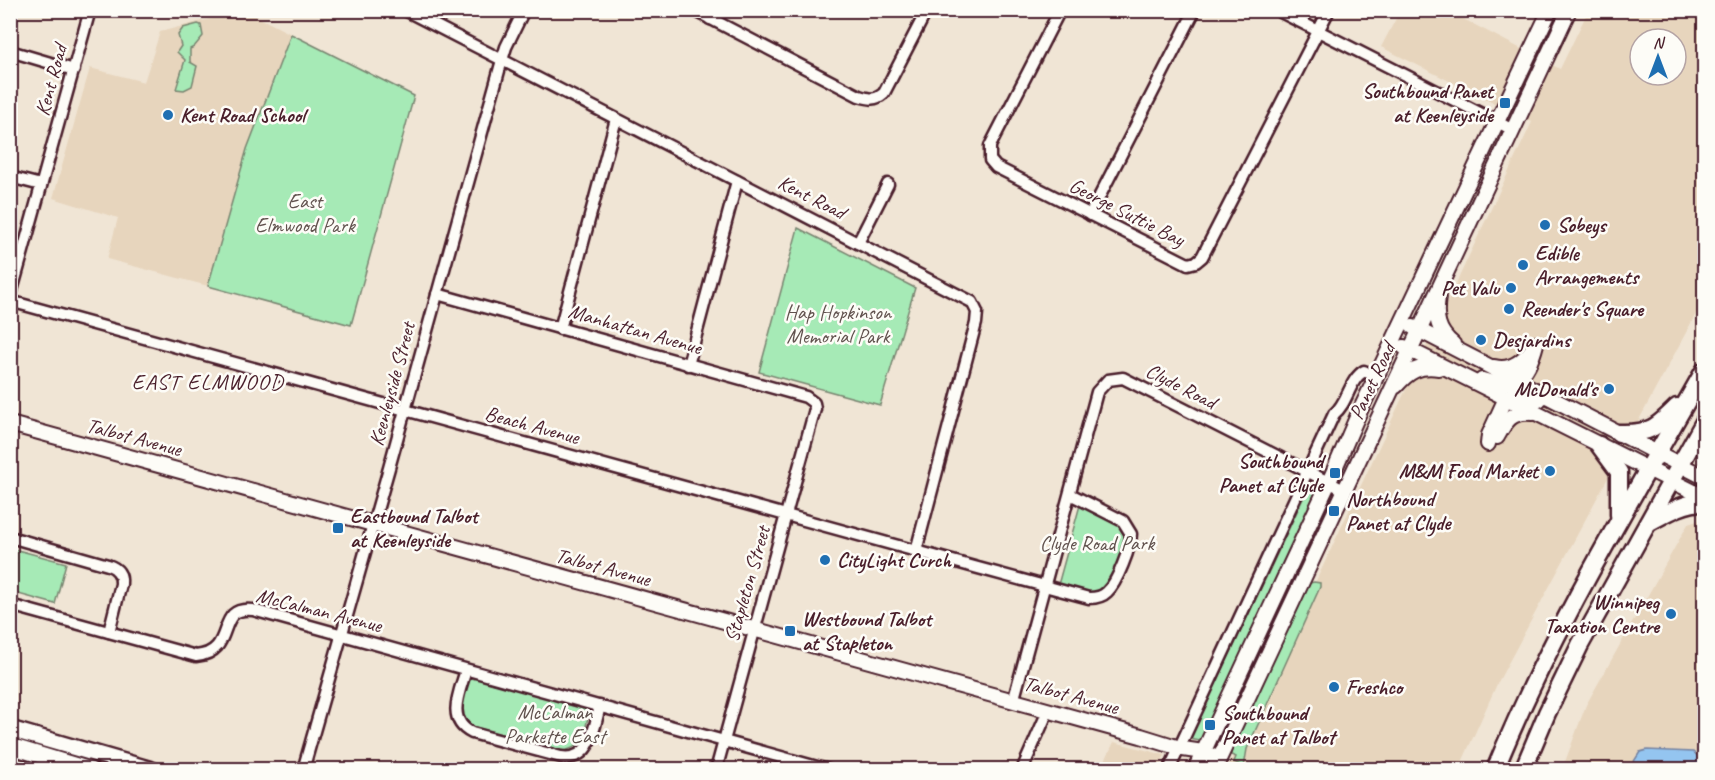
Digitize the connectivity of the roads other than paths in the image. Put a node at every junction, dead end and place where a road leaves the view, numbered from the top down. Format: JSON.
{"nodes":[{"id":1,"x":90,"y":10,"type":"edge"},
{"id":2,"x":405,"y":10,"type":"edge"},
{"id":3,"x":524,"y":10,"type":"edge"},
{"id":4,"x":694,"y":10,"type":"edge"},
{"id":5,"x":725,"y":10,"type":"edge"},
{"id":6,"x":927,"y":10,"type":"edge"},
{"id":7,"x":1060,"y":10,"type":"edge"},
{"id":8,"x":1195,"y":10,"type":"edge"},
{"id":9,"x":1277,"y":10,"type":"edge"},
{"id":10,"x":1329,"y":10,"type":"edge"},
{"id":11,"x":1550,"y":10,"type":"edge"},
{"id":12,"x":1569,"y":10,"type":"edge"},
{"id":13,"x":710,"y":19,"type":"junction"},
{"id":14,"x":1318,"y":32,"type":"junction"},
{"id":15,"x":10,"y":51,"type":"edge"},
{"id":16,"x":502,"y":60,"type":"junction"},
{"id":17,"x":74,"y":70,"type":"junction"},
{"id":18,"x":616,"y":119,"type":"junction"},
{"id":19,"x":1497,"y":123,"type":"junction"},
{"id":20,"x":1514,"y":130,"type":"junction"},
{"id":21,"x":10,"y":177,"type":"edge"},
{"id":22,"x":737,"y":181,"type":"junction"},
{"id":23,"x":888,"y":184,"type":"dead end"},
{"id":24,"x":41,"y":185,"type":"junction"},
{"id":25,"x":1090,"y":215,"type":"junction"},
{"id":26,"x":858,"y":243,"type":"junction"},
{"id":27,"x":1440,"y":287,"type":"junction"},
{"id":28,"x":437,"y":294,"type":"junction"},
{"id":29,"x":10,"y":299,"type":"edge"},
{"id":30,"x":1404,"y":321,"type":"junction"},
{"id":31,"x":560,"y":329,"type":"junction"},
{"id":32,"x":1419,"y":331,"type":"junction"},
{"id":33,"x":1394,"y":342,"type":"junction"},
{"id":34,"x":1410,"y":350,"type":"junction"},
{"id":35,"x":1461,"y":351,"type":"junction"},
{"id":36,"x":688,"y":364,"type":"junction"},
{"id":37,"x":1486,"y":364,"type":"junction"},
{"id":38,"x":1704,"y":371,"type":"edge"},
{"id":39,"x":1454,"y":372,"type":"junction"},
{"id":40,"x":1377,"y":377,"type":"junction"},
{"id":41,"x":1516,"y":380,"type":"junction"},
{"id":42,"x":1693,"y":391,"type":"junction"},
{"id":43,"x":1390,"y":392,"type":"junction"},
{"id":44,"x":1506,"y":398,"type":"junction"},
{"id":45,"x":404,"y":410,"type":"junction"},
{"id":46,"x":815,"y":410,"type":"joint"},
{"id":47,"x":1537,"y":414,"type":"junction"},
{"id":48,"x":1704,"y":422,"type":"edge"},
{"id":49,"x":1596,"y":423,"type":"junction"},
{"id":50,"x":10,"y":424,"type":"edge"},
{"id":51,"x":1619,"y":433,"type":"junction"},
{"id":52,"x":1599,"y":445,"type":"junction"},
{"id":53,"x":1658,"y":453,"type":"junction"},
{"id":54,"x":1681,"y":466,"type":"junction"},
{"id":55,"x":1648,"y":469,"type":"junction"},
{"id":56,"x":1307,"y":471,"type":"junction"},
{"id":57,"x":1704,"y":477,"type":"edge"},
{"id":58,"x":1672,"y":480,"type":"junction"},
{"id":59,"x":1329,"y":482,"type":"junction"},
{"id":60,"x":1344,"y":490,"type":"junction"},
{"id":61,"x":1070,"y":494,"type":"junction"},
{"id":62,"x":1704,"y":497,"type":"edge"},
{"id":63,"x":1704,"y":502,"type":"edge"},
{"id":64,"x":786,"y":516,"type":"junction"},
{"id":65,"x":1619,"y":519,"type":"junction"},
{"id":66,"x":1647,"y":524,"type":"junction"},
{"id":67,"x":373,"y":525,"type":"junction"},
{"id":68,"x":10,"y":537,"type":"edge"},
{"id":69,"x":916,"y":551,"type":"junction"},
{"id":70,"x":1044,"y":586,"type":"junction"},
{"id":71,"x":10,"y":605,"type":"edge"},
{"id":72,"x":754,"y":630,"type":"junction"},
{"id":73,"x":109,"y":632,"type":"junction"},
{"id":74,"x":342,"y":635,"type":"junction"},
{"id":75,"x":466,"y":670,"type":"junction"},
{"id":76,"x":1013,"y":702,"type":"junction"},
{"id":77,"x":600,"y":706,"type":"junction"},
{"id":78,"x":1048,"y":711,"type":"junction"},
{"id":79,"x":14,"y":730,"type":"edge"},
{"id":80,"x":724,"y":741,"type":"junction"},
{"id":81,"x":12,"y":747,"type":"edge"},
{"id":82,"x":1181,"y":748,"type":"junction"},
{"id":83,"x":1199,"y":761,"type":"edge"},
{"id":84,"x":120,"y":765,"type":"edge"},
{"id":85,"x":1216,"y":766,"type":"edge"},
{"id":86,"x":90,"y":770,"type":"edge"},
{"id":87,"x":152,"y":770,"type":"edge"},
{"id":88,"x":303,"y":770,"type":"edge"},
{"id":89,"x":716,"y":770,"type":"edge"},
{"id":90,"x":828,"y":770,"type":"edge"},
{"id":91,"x":1022,"y":770,"type":"edge"},
{"id":92,"x":1169,"y":770,"type":"edge"},
{"id":93,"x":1495,"y":770,"type":"edge"},
{"id":94,"x":1522,"y":770,"type":"edge"}],
"edges":[{"from":1,"to":17,"type":"street","name":"Kent Road"},
{"from":2,"to":16,"type":"street","name":"Kent Road"},
{"from":3,"to":16,"type":"street","name":"Keenleyside Street"},
{"from":4,"to":13,"type":"street"},
{"from":5,"to":13,"type":"street"},
{"from":6,"to":13,"type":"street"},
{"from":7,"to":25,"type":"street","name":"George Suttie Bay"},
{"from":8,"to":25,"type":"street"},
{"from":9,"to":14,"type":"street"},
{"from":10,"to":14,"type":"street"},
{"from":11,"to":19,"type":"street","name":"Panet Road"},
{"from":12,"to":20,"type":"street","name":"Panet Road"},
{"from":14,"to":19,"type":"street"},
{"from":14,"to":25,"type":"street","name":"George Suttie Bay"},
{"from":15,"to":17,"type":"street"},
{"from":16,"to":18,"type":"street","name":"Kent Road"},
{"from":16,"to":28,"type":"street","name":"Keenleyside Street"},
{"from":17,"to":24,"type":"street","name":"Kent Road"},
{"from":18,"to":22,"type":"street","name":"Kent Road"},
{"from":18,"to":31,"type":"street"},
{"from":19,"to":20,"type":"street"},
{"from":19,"to":30,"type":"street","name":"Panet Road"},
{"from":20,"to":27,"type":"street","name":"Panet Road"},
{"from":21,"to":24,"type":"street"},
{"from":22,"to":26,"type":"street","name":"Kent Road"},
{"from":22,"to":36,"type":"street"},
{"from":23,"to":26,"type":"street"},
{"from":24,"to":29,"type":"street","name":"Kent Road"},
{"from":26,"to":69,"type":"street","name":"Kent Road"},
{"from":27,"to":32,"type":"street","name":"Panet Road"},
{"from":27,"to":35,"type":"street"},
{"from":28,"to":31,"type":"street","name":"Manhattan Avenue"},
{"from":28,"to":45,"type":"street","name":"Keenleyside Street"},
{"from":29,"to":45,"type":"street","name":"Beach Avenue"},
{"from":30,"to":32,"type":"street"},
{"from":30,"to":33,"type":"street","name":"Panet Road"},
{"from":31,"to":36,"type":"street","name":"Manhattan Avenue"},
{"from":32,"to":34,"type":"street","name":"Panet Road"},
{"from":32,"to":35,"type":"street"},
{"from":33,"to":34,"type":"street"},
{"from":33,"to":40,"type":"street","name":"Panet Road"},
{"from":34,"to":39,"type":"street"},
{"from":34,"to":43,"type":"street","name":"Panet Road"},
{"from":35,"to":37,"type":"street"},
{"from":36,"to":46,"type":"street","name":"Manhattan Avenue"},
{"from":37,"to":41,"type":"street"},
{"from":37,"to":41,"type":"street"},
{"from":38,"to":42,"type":"main road"},
{"from":39,"to":41,"type":"street"},
{"from":39,"to":43,"type":"street"},
{"from":39,"to":44,"type":"street"},
{"from":40,"to":56,"type":"street"},
{"from":40,"to":59,"type":"street","name":"Panet Road"},
{"from":41,"to":49,"type":"street"},
{"from":42,"to":51,"type":"main road"},
{"from":42,"to":53,"type":"main road"},
{"from":43,"to":60,"type":"street","name":"Panet Road"},
{"from":44,"to":47,"type":"street"},
{"from":44,"to":47,"type":"street"},
{"from":44,"to":49,"type":"street"},
{"from":45,"to":64,"type":"street","name":"Beach Avenue"},
{"from":45,"to":67,"type":"street","name":"Keenleyside Street"},
{"from":46,"to":64,"type":"street","name":"Stapleton Street"},
{"from":47,"to":52,"type":"street"},
{"from":48,"to":54,"type":"main road"},
{"from":49,"to":51,"type":"street"},
{"from":50,"to":67,"type":"street","name":"Talbot Avenue"},
{"from":51,"to":53,"type":"street"},
{"from":52,"to":55,"type":"street"},
{"from":52,"to":65,"type":"main road"},
{"from":53,"to":54,"type":"street"},
{"from":53,"to":55,"type":"main road"},
{"from":54,"to":57,"type":"street"},
{"from":54,"to":58,"type":"main road"},
{"from":55,"to":58,"type":"street"},
{"from":55,"to":65,"type":"main road"},
{"from":56,"to":59,"type":"street","name":"Clyde Road"},
{"from":56,"to":61,"type":"street","name":"Clyde Road"},
{"from":56,"to":82,"type":"street"},
{"from":58,"to":62,"type":"street"},
{"from":58,"to":66,"type":"main road"},
{"from":59,"to":60,"type":"street","name":"Clyde Road"},
{"from":59,"to":83,"type":"street","name":"Panet Road"},
{"from":60,"to":85,"type":"street","name":"Panet Road"},
{"from":61,"to":70,"type":"street","name":"Clyde Road"},
{"from":61,"to":70,"type":"street"},
{"from":63,"to":66,"type":"main road"},
{"from":64,"to":69,"type":"street","name":"Beach Avenue"},
{"from":64,"to":72,"type":"street","name":"Stapleton Street"},
{"from":65,"to":93,"type":"main road"},
{"from":66,"to":94,"type":"main road"},
{"from":67,"to":72,"type":"street","name":"Talbot Avenue"},
{"from":67,"to":74,"type":"street","name":"Keenleyside Street"},
{"from":68,"to":73,"type":"street"},
{"from":69,"to":70,"type":"street","name":"Beach Avenue"},
{"from":70,"to":76,"type":"street","name":"Clyde Road"},
{"from":71,"to":73,"type":"street","name":"McCalman Avenue"},
{"from":72,"to":76,"type":"street","name":"Talbot Avenue"},
{"from":72,"to":80,"type":"street","name":"Stapleton Street"},
{"from":73,"to":74,"type":"street","name":"McCalman Avenue"},
{"from":74,"to":75,"type":"street","name":"McCalman Avenue"},
{"from":74,"to":88,"type":"street","name":"Keenleyside Street"},
{"from":75,"to":77,"type":"street","name":"McCalman Avenue"},
{"from":75,"to":77,"type":"street"},
{"from":76,"to":78,"type":"street","name":"Talbot Avenue"},
{"from":77,"to":80,"type":"street","name":"McCalman Avenue"},
{"from":78,"to":82,"type":"street","name":"Talbot Avenue"},
{"from":78,"to":91,"type":"street"},
{"from":79,"to":81,"type":"main road"},
{"from":79,"to":84,"type":"main road"},
{"from":80,"to":89,"type":"street","name":"Stapleton Street"},
{"from":80,"to":90,"type":"street","name":"McCalman Avenue"},
{"from":81,"to":86,"type":"main road"},
{"from":82,"to":83,"type":"street","name":"Talbot Avenue"},
{"from":82,"to":92,"type":"street"},
{"from":83,"to":85,"type":"street","name":"Talbot Avenue"},
{"from":84,"to":87,"type":"main road"}]}
